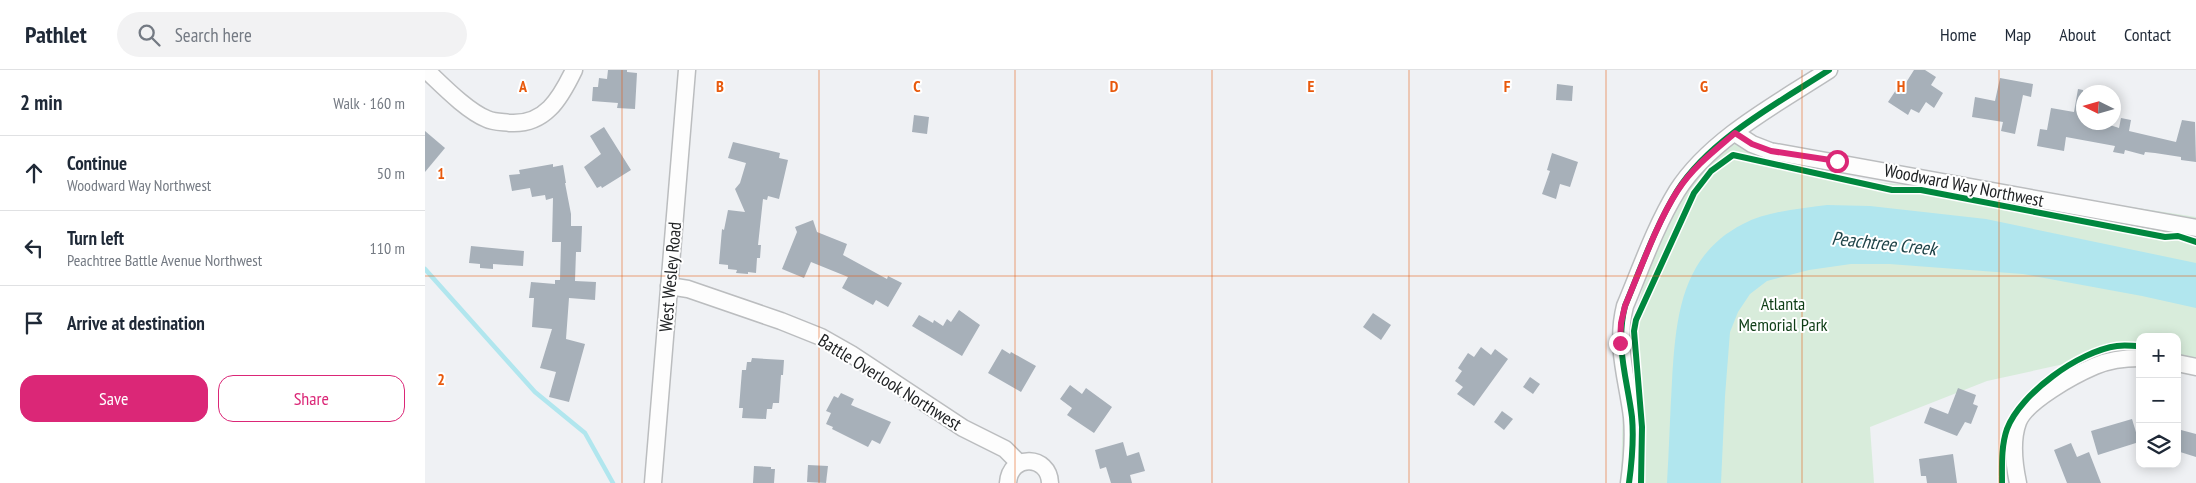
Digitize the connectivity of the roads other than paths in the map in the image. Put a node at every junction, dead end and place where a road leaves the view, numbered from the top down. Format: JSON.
{"nodes":[{"id":1,"x":426,"y":70,"type":"edge"},
{"id":2,"x":574,"y":70,"type":"edge"},
{"id":3,"x":687,"y":70,"type":"edge"},
{"id":4,"x":1829,"y":70,"type":"edge"},
{"id":5,"x":1735,"y":133,"type":"junction"},
{"id":6,"x":2196,"y":228,"type":"edge"},
{"id":7,"x":669,"y":286,"type":"junction"},
{"id":8,"x":2136,"y":358,"type":"edge"},
{"id":9,"x":2181,"y":364,"type":"edge"},
{"id":10,"x":2196,"y":367,"type":"edge"},
{"id":11,"x":1019,"y":463,"type":"junction"},
{"id":12,"x":653,"y":483,"type":"edge"},
{"id":13,"x":1008,"y":483,"type":"edge"},
{"id":14,"x":1050,"y":483,"type":"edge"},
{"id":15,"x":1629,"y":483,"type":"edge"},
{"id":16,"x":2018,"y":483,"type":"edge"}],
"edges":[{"from":1,"to":2,"type":"street"},
{"from":3,"to":7,"type":"street","name":"West Wesley Road"},
{"from":4,"to":5,"type":"street"},
{"from":5,"to":6,"type":"street","name":"Woodward Way Northwest"},
{"from":5,"to":15,"type":"street"},
{"from":7,"to":11,"type":"street","name":"Battle Overlook Northwest"},
{"from":7,"to":12,"type":"street","name":"West Wesley Road"},
{"from":8,"to":16,"type":"street"},
{"from":9,"to":10,"type":"street"},
{"from":11,"to":13,"type":"street"},
{"from":11,"to":14,"type":"street"}]}
